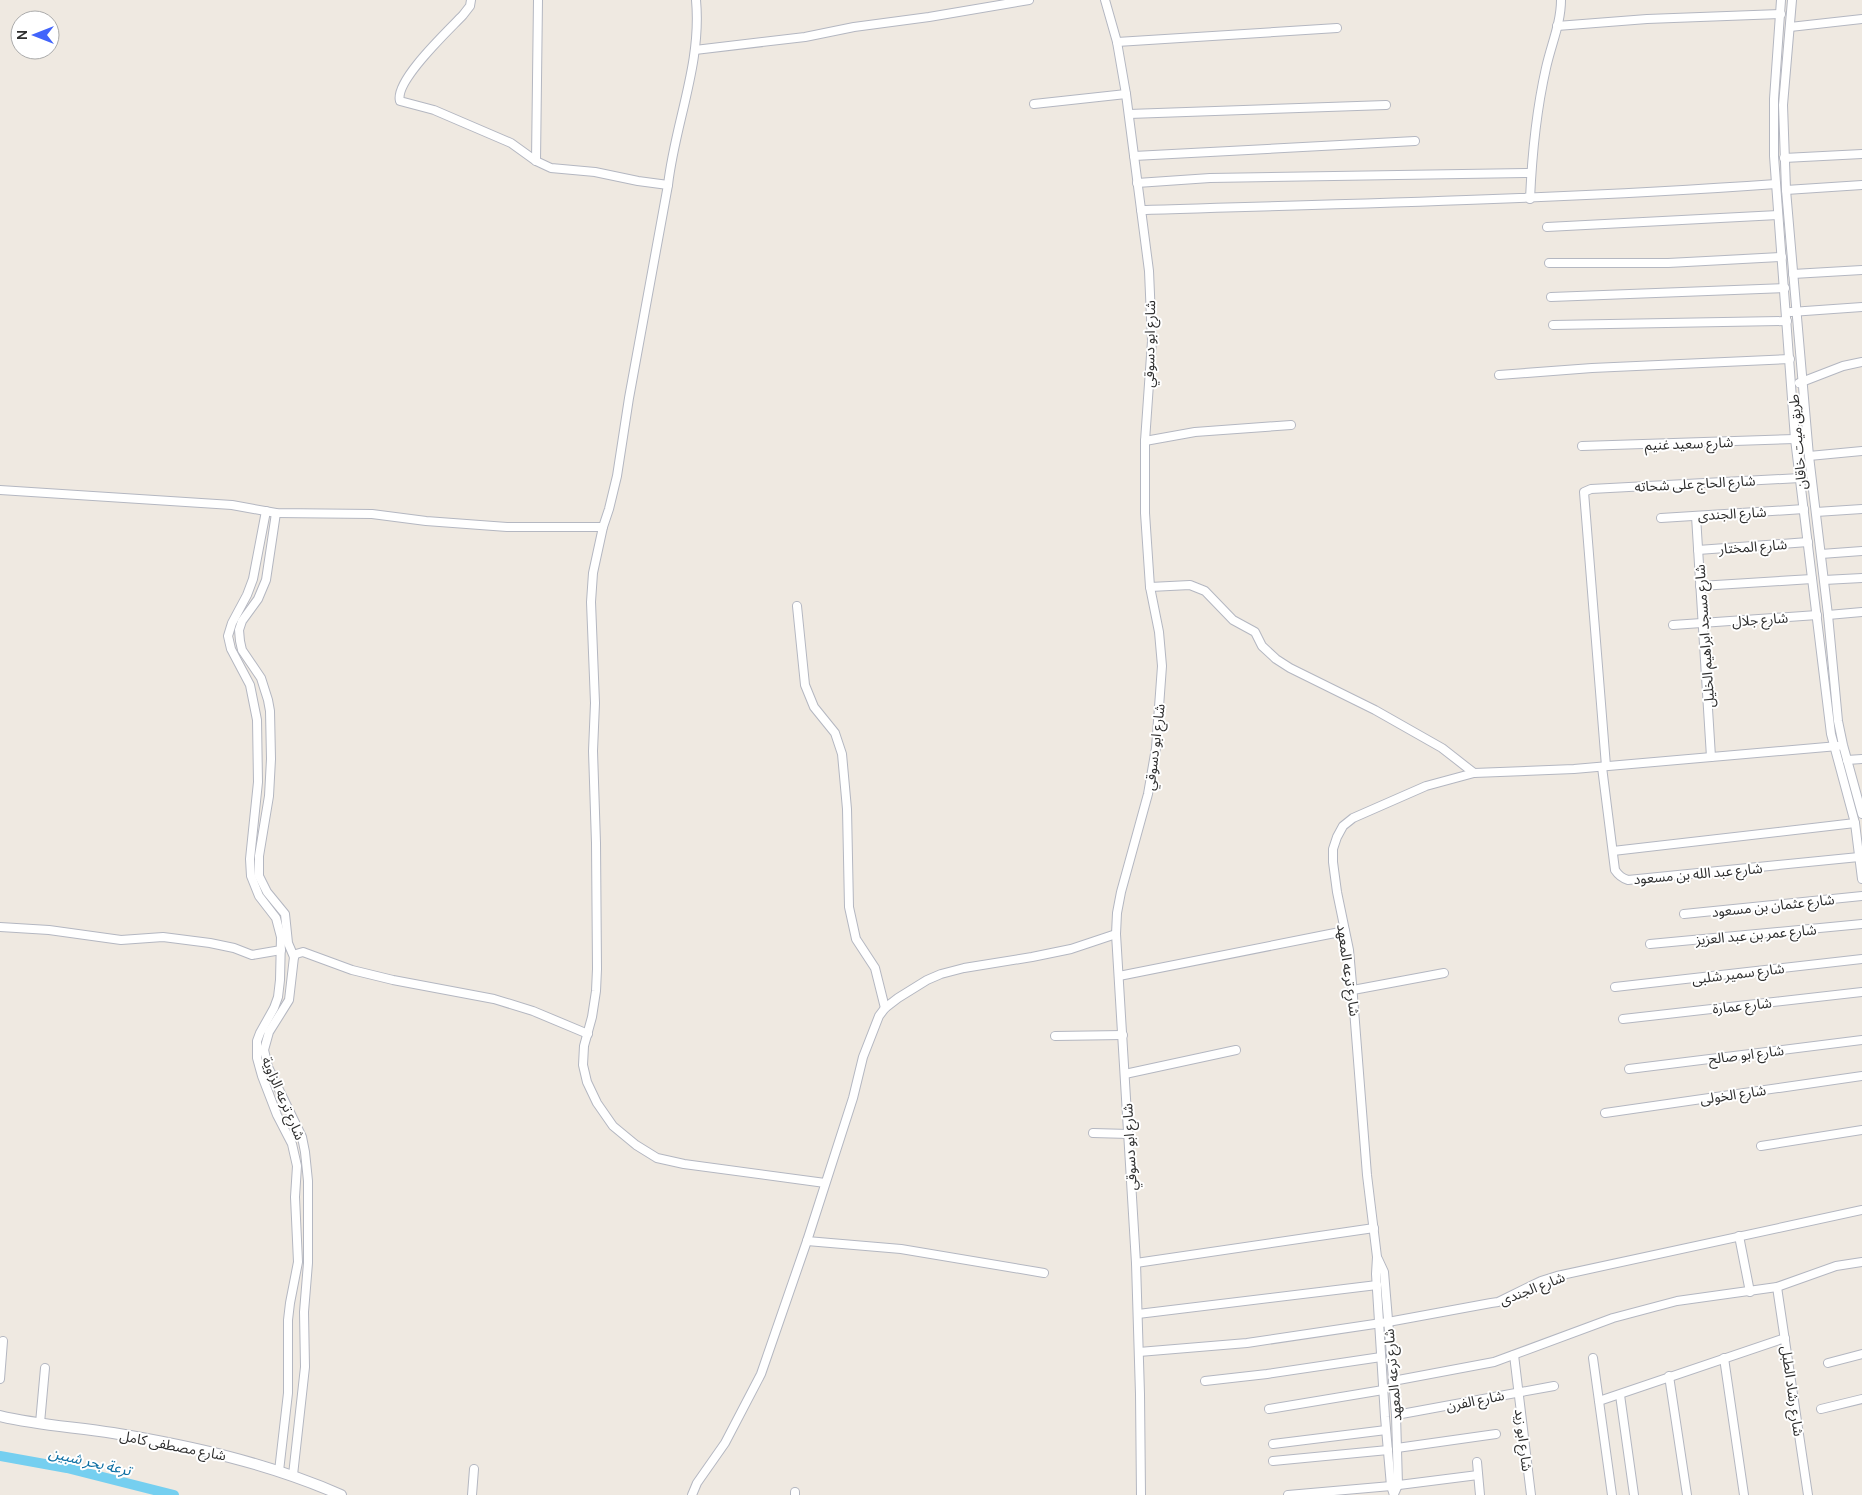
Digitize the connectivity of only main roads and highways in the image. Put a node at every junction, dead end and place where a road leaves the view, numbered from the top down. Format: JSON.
{"nodes":[{"id":1,"x":0,"y":1416,"type":"edge"},
{"id":2,"x":341,"y":1495,"type":"edge"}],
"edges":[{"from":1,"to":2,"type":"main road","name":"شارع مصطفى كامل"}]}
